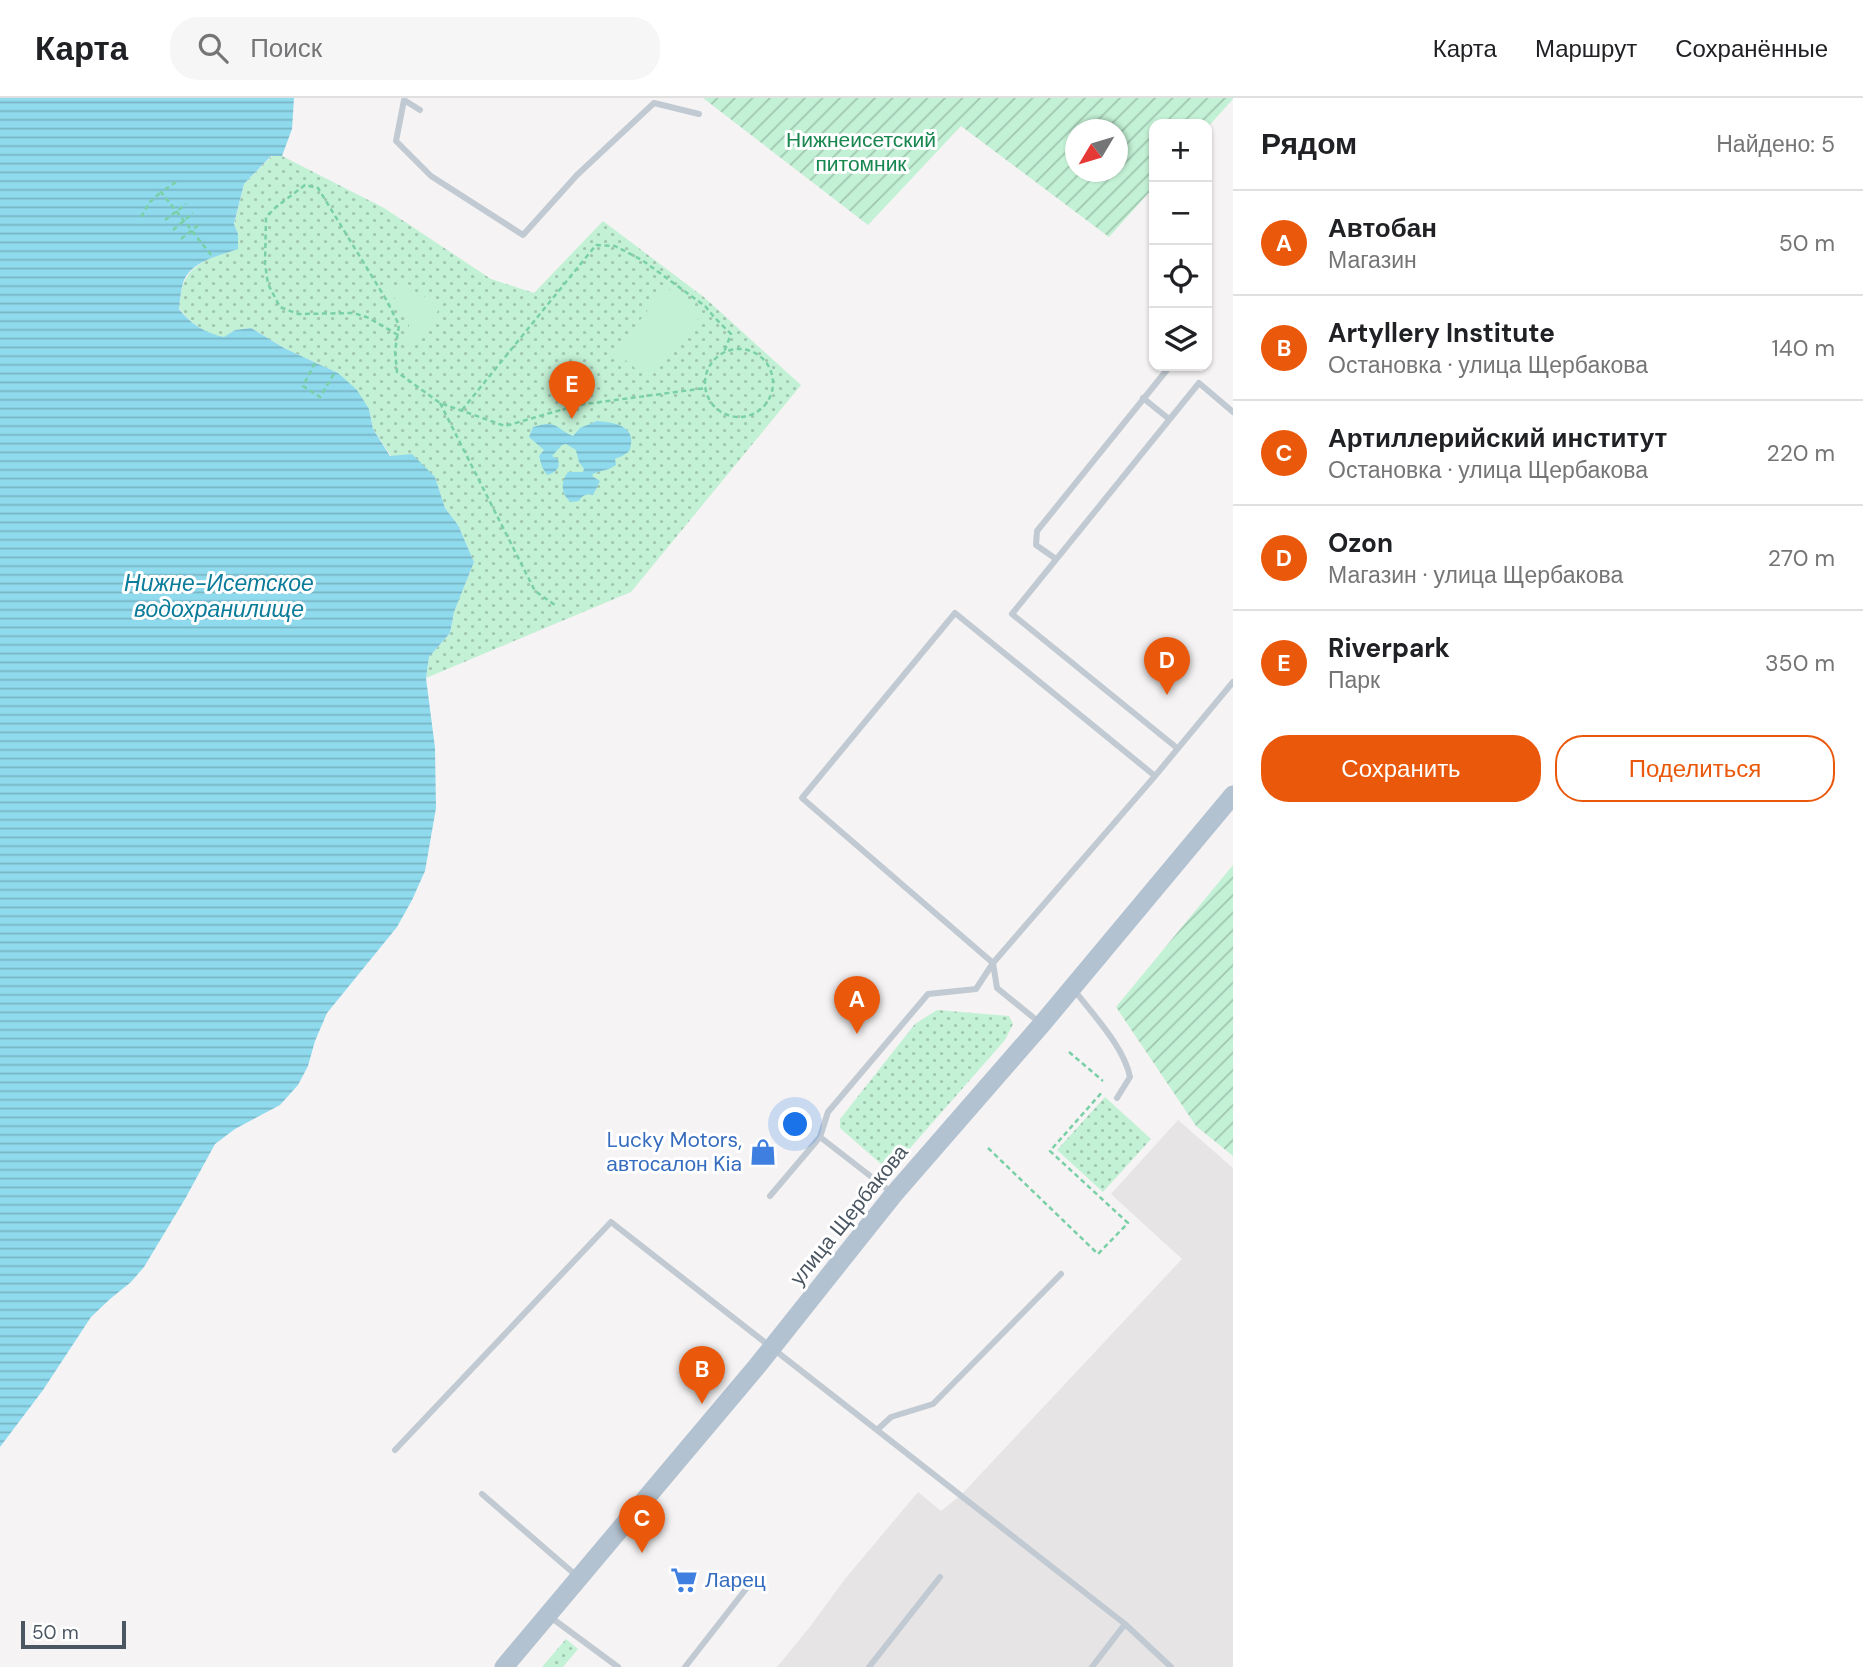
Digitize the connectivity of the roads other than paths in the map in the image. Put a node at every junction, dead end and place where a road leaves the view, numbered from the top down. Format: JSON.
{"nodes":[{"id":1,"x":420,"y":110,"type":"dead end"},
{"id":2,"x":699,"y":114,"type":"dead end"},
{"id":3,"x":1166,"y":371,"type":"edge"},
{"id":4,"x":1143,"y":398,"type":"junction"},
{"id":5,"x":1233,"y":412,"type":"edge"},
{"id":6,"x":1169,"y":419,"type":"junction"},
{"id":7,"x":1056,"y":559,"type":"junction"},
{"id":8,"x":1233,"y":682,"type":"edge"},
{"id":9,"x":1177,"y":748,"type":"junction"},
{"id":10,"x":1155,"y":776,"type":"junction"},
{"id":11,"x":1233,"y":795,"type":"edge"},
{"id":12,"x":993,"y":963,"type":"junction"},
{"id":13,"x":1072,"y":988,"type":"junction"},
{"id":14,"x":1042,"y":1024,"type":"junction"},
{"id":15,"x":1117,"y":1098,"type":"dead end"},
{"id":16,"x":820,"y":1137,"type":"junction"},
{"id":17,"x":894,"y":1194,"type":"junction"},
{"id":18,"x":770,"y":1196,"type":"dead end"},
{"id":19,"x":1061,"y":1274,"type":"dead end"},
{"id":20,"x":771,"y":1349,"type":"junction"},
{"id":21,"x":877,"y":1430,"type":"junction"},
{"id":22,"x":395,"y":1450,"type":"dead end"},
{"id":23,"x":482,"y":1493,"type":"dead end"},
{"id":24,"x":579,"y":1577,"type":"junction"},
{"id":25,"x":940,"y":1577,"type":"dead end"},
{"id":26,"x":753,"y":1580,"type":"dead end"},
{"id":27,"x":547,"y":1615,"type":"junction"},
{"id":28,"x":1125,"y":1624,"type":"junction"},
{"id":29,"x":504,"y":1667,"type":"edge"},
{"id":30,"x":618,"y":1667,"type":"edge"},
{"id":31,"x":685,"y":1667,"type":"edge"},
{"id":32,"x":869,"y":1667,"type":"edge"},
{"id":33,"x":1091,"y":1667,"type":"edge"},
{"id":34,"x":1171,"y":1667,"type":"edge"}],
"edges":[{"from":1,"to":2,"type":"lane"},
{"from":3,"to":4,"type":"lane"},
{"from":4,"to":6,"type":"lane"},
{"from":4,"to":7,"type":"lane"},
{"from":5,"to":6,"type":"lane"},
{"from":6,"to":7,"type":"lane"},
{"from":7,"to":9,"type":"lane"},
{"from":8,"to":9,"type":"lane"},
{"from":9,"to":10,"type":"lane"},
{"from":10,"to":12,"type":"lane"},
{"from":10,"to":12,"type":"lane"},
{"from":11,"to":13,"type":"main road","name":"улица Щербакова"},
{"from":12,"to":14,"type":"lane"},
{"from":12,"to":16,"type":"lane"},
{"from":13,"to":14,"type":"main road","name":"улица Щербакова"},
{"from":13,"to":15,"type":"lane"},
{"from":14,"to":17,"type":"main road","name":"улица Щербакова"},
{"from":16,"to":17,"type":"lane"},
{"from":16,"to":18,"type":"lane"},
{"from":17,"to":20,"type":"main road","name":"улица Щербакова"},
{"from":19,"to":21,"type":"lane"},
{"from":20,"to":21,"type":"lane"},
{"from":20,"to":22,"type":"lane"},
{"from":20,"to":24,"type":"main road","name":"улица Щербакова"},
{"from":21,"to":28,"type":"lane"},
{"from":23,"to":24,"type":"lane"},
{"from":24,"to":27,"type":"main road","name":"улица Щербакова"},
{"from":25,"to":32,"type":"lane"},
{"from":26,"to":31,"type":"lane"},
{"from":27,"to":29,"type":"main road","name":"улица Щербакова"},
{"from":27,"to":30,"type":"lane"},
{"from":28,"to":33,"type":"lane"},
{"from":28,"to":34,"type":"lane"}]}
